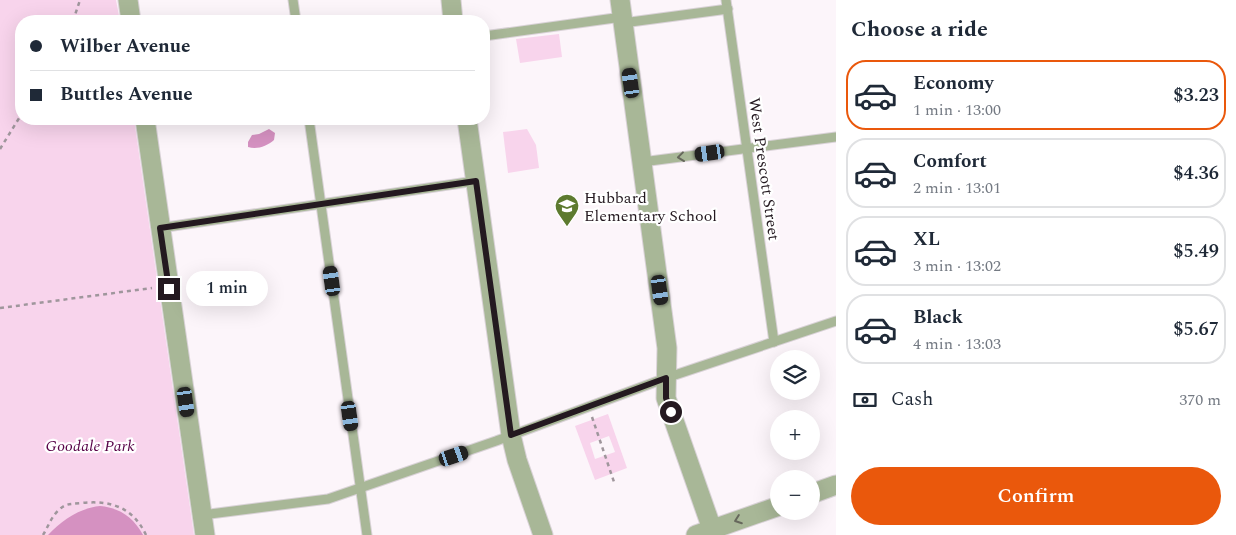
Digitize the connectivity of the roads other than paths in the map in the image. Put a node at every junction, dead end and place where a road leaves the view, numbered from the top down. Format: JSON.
{"nodes":[{"id":1,"x":128,"y":0,"type":"edge"},
{"id":2,"x":293,"y":0,"type":"edge"},
{"id":3,"x":450,"y":0,"type":"edge"},
{"id":4,"x":727,"y":4,"type":"edge"},
{"id":5,"x":622,"y":14,"type":"edge"},
{"id":6,"x":130,"y":15,"type":"edge"},
{"id":7,"x":295,"y":15,"type":"edge"},
{"id":8,"x":452,"y":15,"type":"edge"},
{"id":9,"x":490,"y":35,"type":"edge"},
{"id":10,"x":146,"y":125,"type":"edge"},
{"id":11,"x":310,"y":125,"type":"edge"},
{"id":12,"x":468,"y":125,"type":"edge"},
{"id":13,"x":836,"y":137,"type":"edge"},
{"id":14,"x":747,"y":148,"type":"junction"},
{"id":15,"x":642,"y":162,"type":"junction"},
{"id":16,"x":476,"y":181,"type":"junction"},
{"id":17,"x":321,"y":204,"type":"junction"},
{"id":18,"x":160,"y":228,"type":"junction"},
{"id":19,"x":836,"y":321,"type":"edge"},
{"id":20,"x":774,"y":342,"type":"junction"},
{"id":21,"x":666,"y":378,"type":"junction"},
{"id":22,"x":511,"y":435,"type":"junction"},
{"id":23,"x":836,"y":485,"type":"edge"},
{"id":24,"x":360,"y":489,"type":"junction"},
{"id":25,"x":820,"y":491,"type":"edge"},
{"id":26,"x":770,"y":509,"type":"edge"},
{"id":27,"x":202,"y":515,"type":"junction"},
{"id":28,"x":704,"y":532,"type":"edge"},
{"id":29,"x":205,"y":535,"type":"edge"},
{"id":30,"x":367,"y":535,"type":"edge"},
{"id":31,"x":543,"y":535,"type":"edge"}],
"edges":[{"from":1,"to":6,"type":"street"},
{"from":2,"to":7,"type":"lane"},
{"from":3,"to":8,"type":"street"},
{"from":4,"to":5,"type":"lane"},
{"from":4,"to":14,"type":"lane","name":"West Prescott Street"},
{"from":5,"to":9,"type":"lane"},
{"from":5,"to":15,"type":"street"},
{"from":10,"to":18,"type":"street"},
{"from":11,"to":17,"type":"lane"},
{"from":12,"to":16,"type":"street"},
{"from":13,"to":14,"type":"lane"},
{"from":14,"to":15,"type":"lane","one_way":true},
{"from":14,"to":20,"type":"lane","name":"West Prescott Street"},
{"from":15,"to":21,"type":"street"},
{"from":16,"to":17,"type":"lane"},
{"from":16,"to":22,"type":"street"},
{"from":17,"to":18,"type":"lane"},
{"from":17,"to":24,"type":"lane"},
{"from":18,"to":27,"type":"street"},
{"from":19,"to":20,"type":"lane"},
{"from":20,"to":21,"type":"lane"},
{"from":21,"to":22,"type":"lane"},
{"from":21,"to":28,"type":"street"},
{"from":22,"to":24,"type":"lane"},
{"from":22,"to":31,"type":"street"},
{"from":23,"to":25,"type":"street"},
{"from":24,"to":27,"type":"lane"},
{"from":24,"to":30,"type":"lane"},
{"from":26,"to":28,"type":"street","one_way":true},
{"from":27,"to":29,"type":"street"}]}
